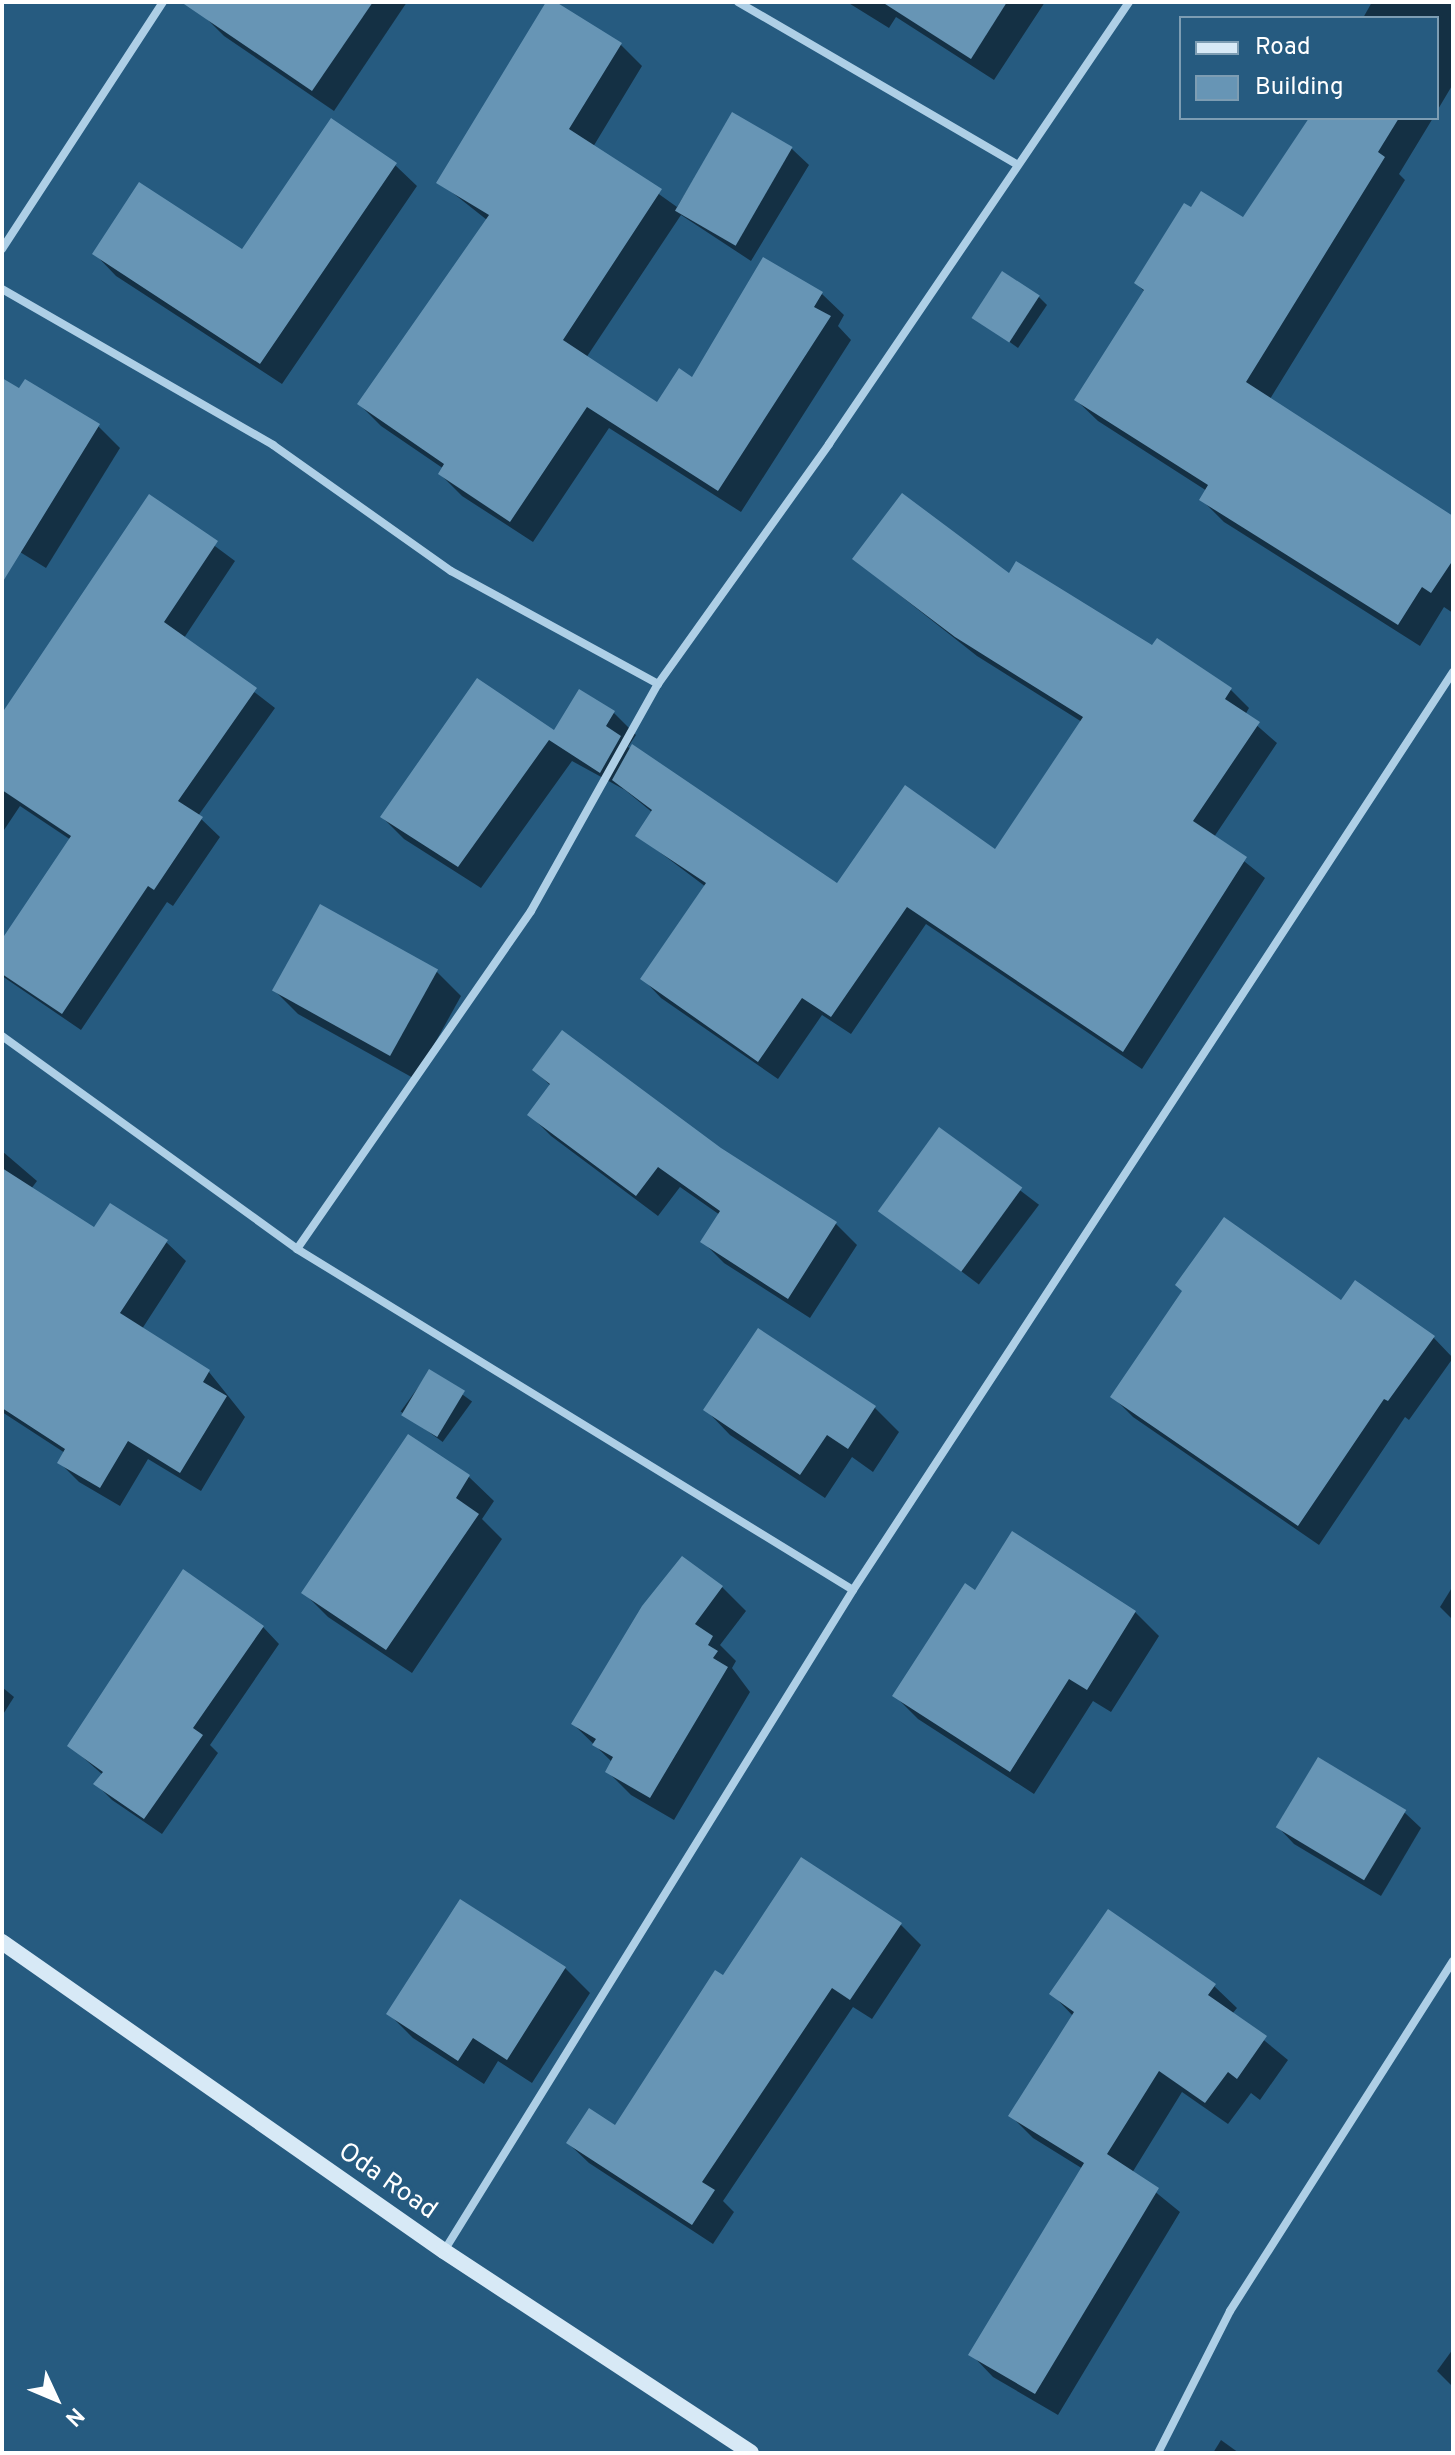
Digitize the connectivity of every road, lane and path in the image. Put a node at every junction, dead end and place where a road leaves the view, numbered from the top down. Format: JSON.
{"nodes":[{"id":1,"x":163,"y":2,"type":"edge"},
{"id":2,"x":738,"y":2,"type":"edge"},
{"id":3,"x":1129,"y":2,"type":"edge"},
{"id":4,"x":1015,"y":163,"type":"junction"},
{"id":5,"x":2,"y":249,"type":"edge"},
{"id":6,"x":2,"y":289,"type":"edge"},
{"id":7,"x":1453,"y":672,"type":"edge"},
{"id":8,"x":658,"y":684,"type":"junction"},
{"id":9,"x":2,"y":1036,"type":"edge"},
{"id":10,"x":297,"y":1249,"type":"junction"},
{"id":11,"x":853,"y":1590,"type":"junction"},
{"id":12,"x":2,"y":1942,"type":"edge"},
{"id":13,"x":1453,"y":1961,"type":"edge"},
{"id":14,"x":444,"y":2251,"type":"junction"},
{"id":15,"x":751,"y":2453,"type":"edge"},
{"id":16,"x":1158,"y":2453,"type":"edge"}],
"edges":[{"from":1,"to":5,"type":"street"},
{"from":2,"to":4,"type":"street"},
{"from":3,"to":4,"type":"street"},
{"from":4,"to":8,"type":"street"},
{"from":6,"to":8,"type":"street"},
{"from":7,"to":11,"type":"street"},
{"from":8,"to":10,"type":"street"},
{"from":9,"to":10,"type":"street"},
{"from":10,"to":11,"type":"street"},
{"from":11,"to":14,"type":"street"},
{"from":12,"to":14,"type":"street","name":"Oda Road"},
{"from":13,"to":16,"type":"street"},
{"from":14,"to":15,"type":"street","name":"Oda Road"}]}
